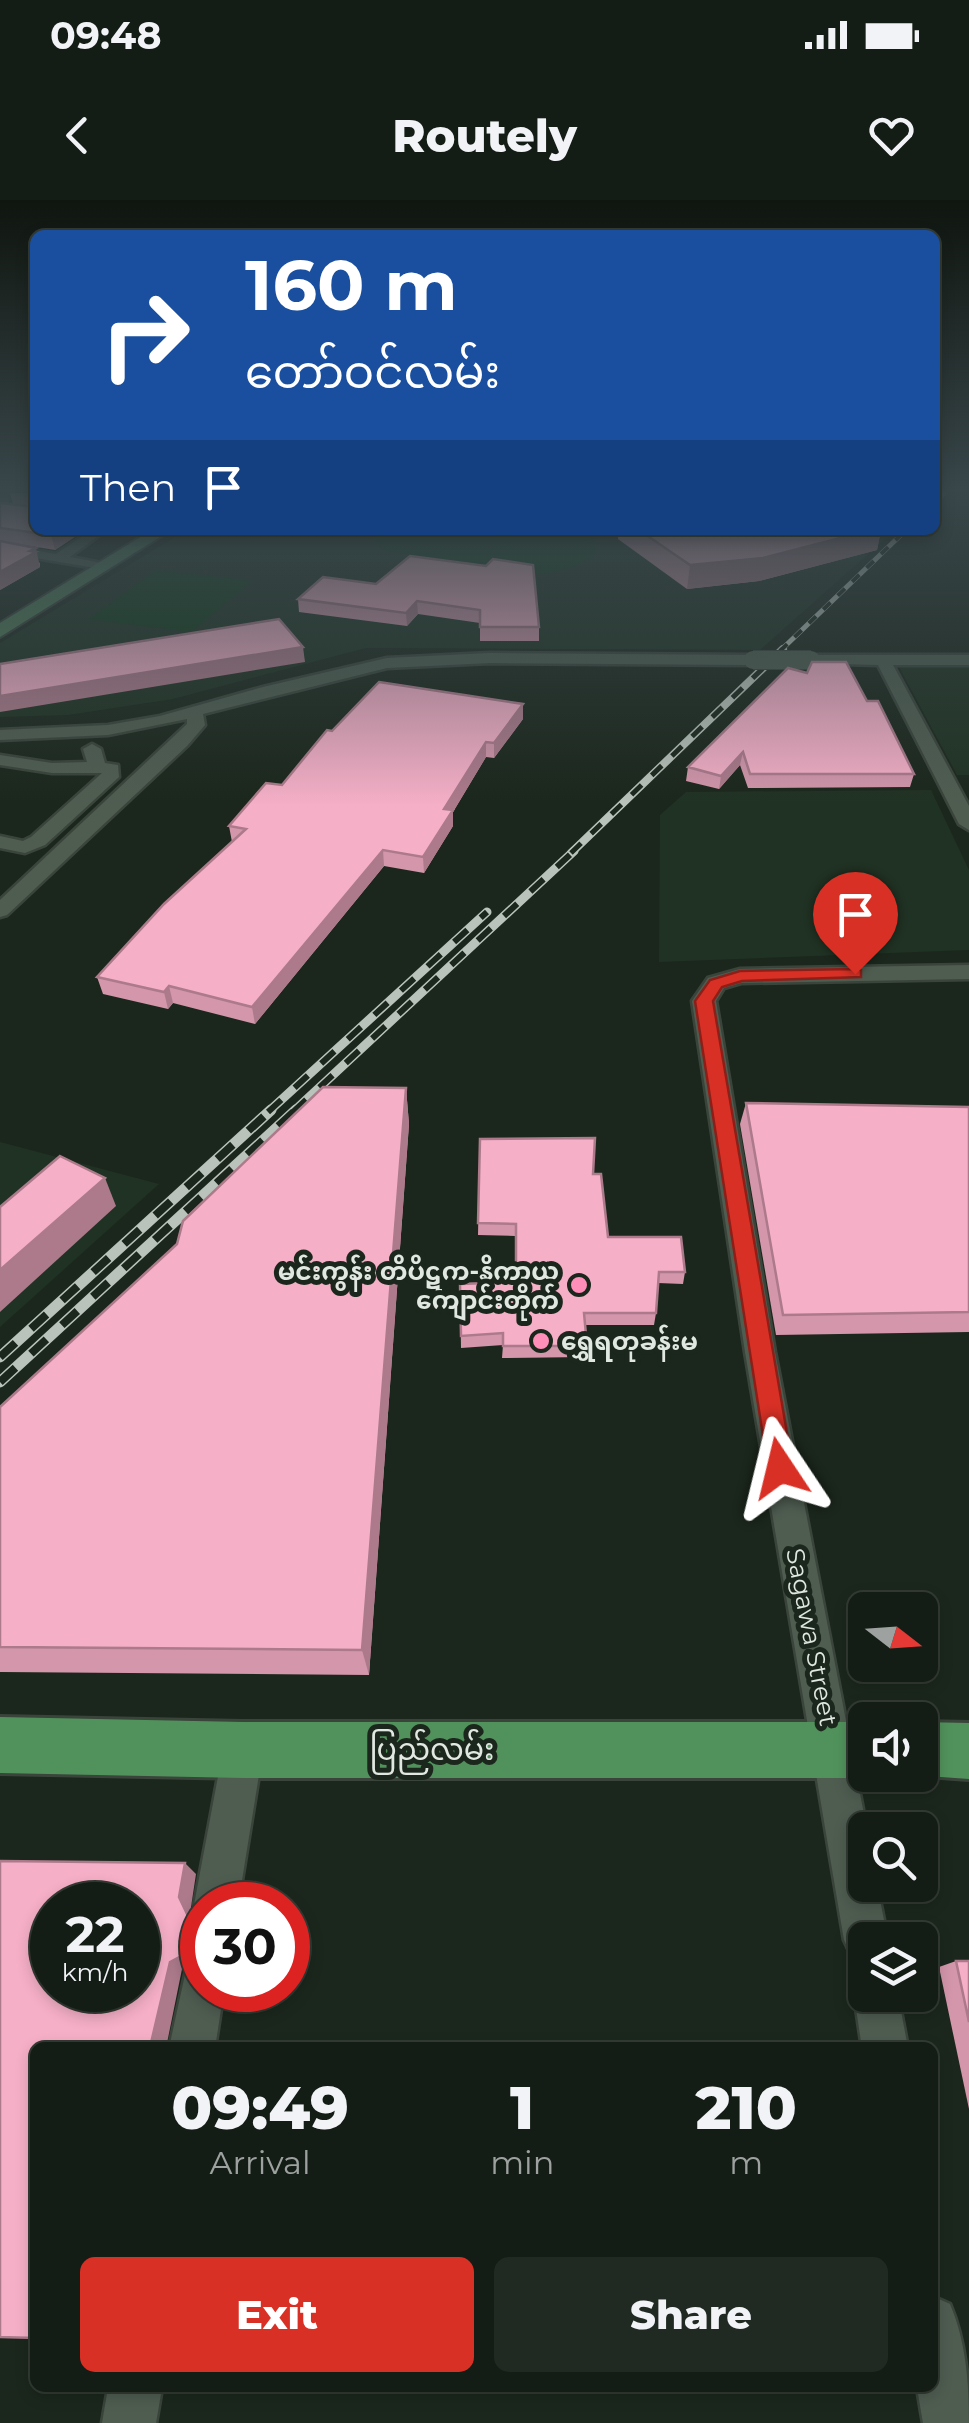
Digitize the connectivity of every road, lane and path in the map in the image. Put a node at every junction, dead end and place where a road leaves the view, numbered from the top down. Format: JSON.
{"nodes":[{"id":1,"x":55,"y":597,"type":"edge"},
{"id":2,"x":0,"y":631,"type":"edge"},
{"id":3,"x":883,"y":660,"type":"junction"},
{"id":4,"x":969,"y":660,"type":"edge"},
{"id":5,"x":194,"y":712,"type":"junction"},
{"id":6,"x":87,"y":732,"type":"junction"},
{"id":7,"x":0,"y":735,"type":"edge"},
{"id":8,"x":0,"y":760,"type":"edge"},
{"id":9,"x":97,"y":767,"type":"junction"},
{"id":10,"x":969,"y":824,"type":"edge"},
{"id":11,"x":0,"y":842,"type":"edge"},
{"id":12,"x":0,"y":855,"type":"edge"},
{"id":13,"x":52,"y":863,"type":"junction"},
{"id":14,"x":3,"y":904,"type":"edge"},
{"id":15,"x":969,"y":972,"type":"edge"},
{"id":16,"x":0,"y":1745,"type":"edge"},
{"id":17,"x":848,"y":1745,"type":"edge"},
{"id":18,"x":242,"y":1750,"type":"junction"},
{"id":19,"x":848,"y":1750,"type":"edge"},
{"id":20,"x":938,"y":1750,"type":"edge"},
{"id":21,"x":969,"y":1751,"type":"edge"},
{"id":22,"x":853,"y":1792,"type":"edge"},
{"id":23,"x":220,"y":1882,"type":"edge"},
{"id":24,"x":864,"y":1922,"type":"edge"},
{"id":25,"x":198,"y":2012,"type":"edge"},
{"id":26,"x":879,"y":2012,"type":"edge"},
{"id":27,"x":193,"y":2042,"type":"edge"},
{"id":28,"x":884,"y":2042,"type":"edge"},
{"id":29,"x":938,"y":2356,"type":"edge"},
{"id":30,"x":134,"y":2392,"type":"edge"},
{"id":31,"x":129,"y":2423,"type":"edge"},
{"id":32,"x":950,"y":2423,"type":"edge"}],
"edges":[{"from":1,"to":2,"type":"main road"},
{"from":3,"to":4,"type":"street"},
{"from":3,"to":5,"type":"street","bridge":true},
{"from":3,"to":10,"type":"street"},
{"from":5,"to":6,"type":"street"},
{"from":5,"to":13,"type":"street"},
{"from":6,"to":7,"type":"street"},
{"from":6,"to":9,"type":"street"},
{"from":8,"to":9,"type":"street"},
{"from":9,"to":11,"type":"street"},
{"from":12,"to":13,"type":"street"},
{"from":13,"to":14,"type":"street"},
{"from":15,"to":17,"type":"street","name":"Sagawa Street"},
{"from":16,"to":18,"type":"highway","name":"ပြည်လမ်း"},
{"from":18,"to":19,"type":"highway","name":"ပြည်လမ်း"},
{"from":18,"to":23,"type":"street"},
{"from":20,"to":21,"type":"highway"},
{"from":22,"to":24,"type":"street","name":"Sagawa Street"},
{"from":25,"to":27,"type":"street"},
{"from":26,"to":28,"type":"street"},
{"from":29,"to":32,"type":"street"},
{"from":30,"to":31,"type":"street"}]}
